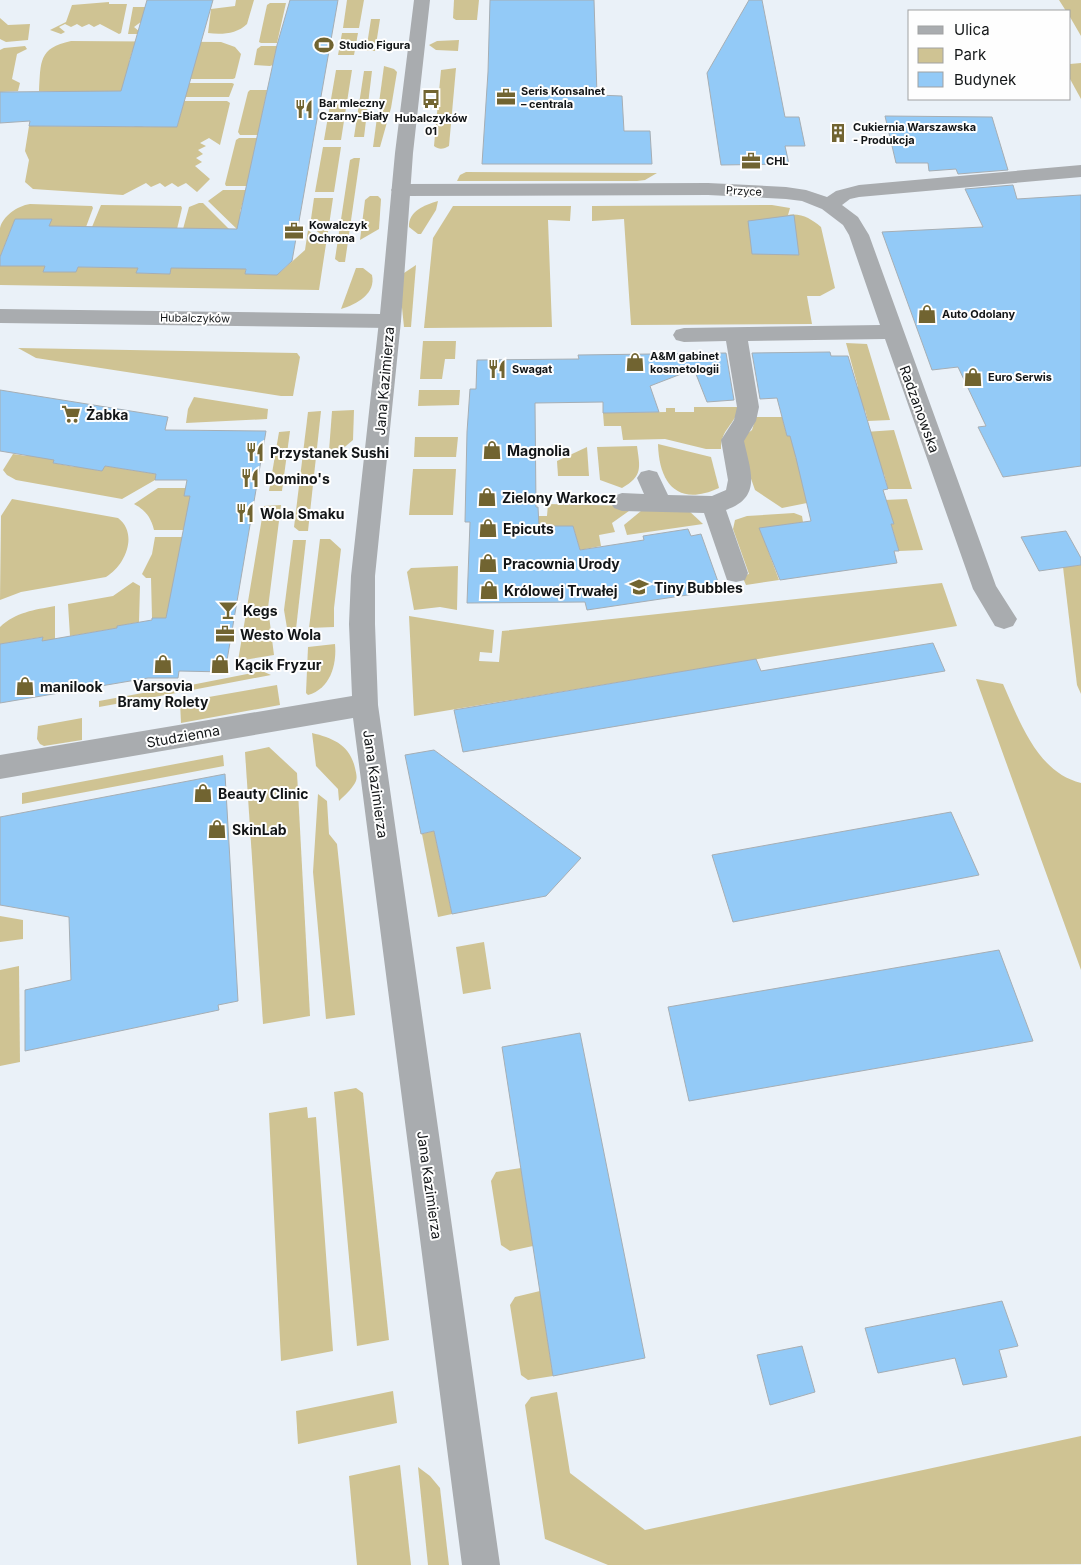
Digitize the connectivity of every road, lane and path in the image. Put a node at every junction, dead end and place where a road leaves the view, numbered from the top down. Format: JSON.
{"nodes":[{"id":1,"x":422,"y":0,"type":"edge"},
{"id":2,"x":1081,"y":171,"type":"edge"},
{"id":3,"x":401,"y":190,"type":"junction"},
{"id":4,"x":829,"y":205,"type":"junction"},
{"id":5,"x":0,"y":316,"type":"edge"},
{"id":6,"x":390,"y":321,"type":"junction"},
{"id":7,"x":893,"y":332,"type":"junction"},
{"id":8,"x":736,"y":334,"type":"junction"},
{"id":9,"x":684,"y":335,"type":"dead end"},
{"id":10,"x":649,"y":478,"type":"dead end"},
{"id":11,"x":622,"y":502,"type":"dead end"},
{"id":12,"x":660,"y":503,"type":"junction"},
{"id":13,"x":713,"y":505,"type":"junction"},
{"id":14,"x":736,"y":573,"type":"dead end"},
{"id":15,"x":1004,"y":619,"type":"dead end"},
{"id":16,"x":365,"y":705,"type":"junction"},
{"id":17,"x":0,"y":767,"type":"edge"},
{"id":18,"x":481,"y":1565,"type":"edge"}],
"edges":[{"from":1,"to":3,"type":"street","name":"Jana Kazimierza"},
{"from":2,"to":4,"type":"street"},
{"from":3,"to":4,"type":"street","name":"Przyce"},
{"from":3,"to":6,"type":"street","name":"Jana Kazimierza"},
{"from":4,"to":7,"type":"street","name":"Radzanowska"},
{"from":5,"to":6,"type":"street","name":"Hubalczyków"},
{"from":6,"to":16,"type":"street","name":"Jana Kazimierza"},
{"from":7,"to":8,"type":"street"},
{"from":7,"to":15,"type":"street","name":"Radzanowska"},
{"from":8,"to":9,"type":"street"},
{"from":8,"to":13,"type":"street"},
{"from":10,"to":12,"type":"street"},
{"from":11,"to":12,"type":"street"},
{"from":12,"to":13,"type":"street"},
{"from":13,"to":14,"type":"street"},
{"from":16,"to":17,"type":"street","name":"Studzienna"},
{"from":16,"to":18,"type":"street","name":"Jana Kazimierza"}]}
